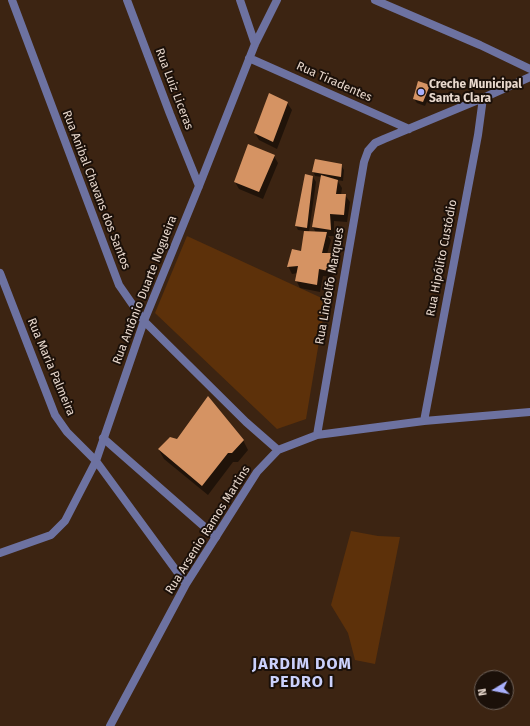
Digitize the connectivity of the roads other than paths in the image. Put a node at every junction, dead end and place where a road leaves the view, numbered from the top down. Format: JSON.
{"nodes":[{"id":1,"x":12,"y":0,"type":"edge"},
{"id":2,"x":127,"y":0,"type":"edge"},
{"id":3,"x":240,"y":0,"type":"edge"},
{"id":4,"x":277,"y":0,"type":"edge"},
{"id":5,"x":375,"y":0,"type":"edge"},
{"id":6,"x":255,"y":44,"type":"junction"},
{"id":7,"x":249,"y":58,"type":"junction"},
{"id":8,"x":530,"y":69,"type":"edge"},
{"id":9,"x":530,"y":77,"type":"edge"},
{"id":10,"x":483,"y":98,"type":"junction"},
{"id":11,"x":409,"y":129,"type":"junction"},
{"id":12,"x":199,"y":186,"type":"junction"},
{"id":13,"x":0,"y":273,"type":"edge"},
{"id":14,"x":144,"y":321,"type":"junction"},
{"id":15,"x":530,"y":412,"type":"edge"},
{"id":16,"x":424,"y":421,"type":"junction"},
{"id":17,"x":317,"y":435,"type":"junction"},
{"id":18,"x":103,"y":438,"type":"junction"},
{"id":19,"x":278,"y":450,"type":"junction"},
{"id":20,"x":96,"y":461,"type":"junction"},
{"id":21,"x":216,"y":537,"type":"junction"},
{"id":22,"x":0,"y":553,"type":"edge"},
{"id":23,"x":186,"y":584,"type":"junction"},
{"id":24,"x":110,"y":726,"type":"edge"}],
"edges":[{"from":1,"to":14,"type":"street","name":"Rua Anibal Chavans dos Santos"},
{"from":2,"to":12,"type":"street","name":"Rua Luiz Liceras"},
{"from":3,"to":6,"type":"street"},
{"from":4,"to":6,"type":"street","name":"Rua Antônio Duarte Nogueira"},
{"from":5,"to":8,"type":"street"},
{"from":6,"to":7,"type":"street","name":"Rua Antônio Duarte Nogueira"},
{"from":7,"to":11,"type":"street","name":"Rua Tiradentes"},
{"from":7,"to":12,"type":"street","name":"Rua Antônio Duarte Nogueira"},
{"from":9,"to":10,"type":"street"},
{"from":10,"to":11,"type":"street"},
{"from":10,"to":16,"type":"street","name":"Rua Hipólito Custódio"},
{"from":11,"to":17,"type":"street","name":"Rua Lindolfo Marques"},
{"from":12,"to":14,"type":"street","name":"Rua Antônio Duarte Nogueira"},
{"from":13,"to":20,"type":"street","name":"Rua Maria Palmeira"},
{"from":14,"to":18,"type":"street","name":"Rua Antônio Duarte Nogueira"},
{"from":14,"to":19,"type":"street","name":"Rua Anibal Chavans dos Santos"},
{"from":15,"to":16,"type":"street","name":"Rua Arsenio Ramos Martins"},
{"from":16,"to":17,"type":"street","name":"Rua Arsenio Ramos Martins"},
{"from":17,"to":19,"type":"street","name":"Rua Arsenio Ramos Martins"},
{"from":18,"to":20,"type":"street","name":"Rua Antônio Duarte Nogueira"},
{"from":18,"to":21,"type":"street"},
{"from":19,"to":21,"type":"street","name":"Rua Arsenio Ramos Martins"},
{"from":20,"to":22,"type":"street","name":"Rua Antônio Duarte Nogueira"},
{"from":20,"to":23,"type":"street","name":"Rua Maria Palmeira"},
{"from":21,"to":23,"type":"street","name":"Rua Arsenio Ramos Martins"},
{"from":23,"to":24,"type":"street","name":"Rua Arsenio Ramos Martins"}]}
